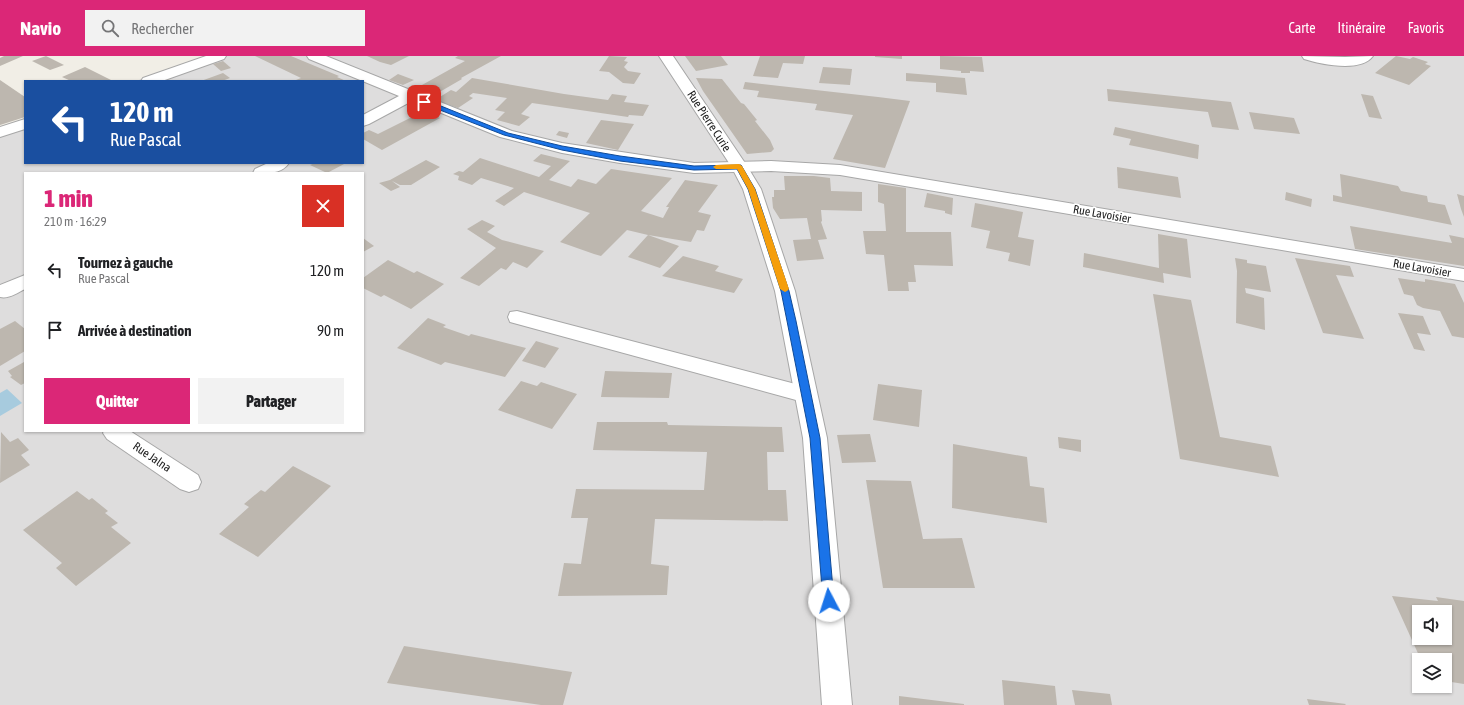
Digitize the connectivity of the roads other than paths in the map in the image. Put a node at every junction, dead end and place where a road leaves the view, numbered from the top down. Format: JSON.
{"nodes":[{"id":1,"x":219,"y":56,"type":"edge"},
{"id":2,"x":314,"y":56,"type":"edge"},
{"id":3,"x":666,"y":56,"type":"edge"},
{"id":4,"x":1309,"y":56,"type":"edge"},
{"id":5,"x":1366,"y":56,"type":"edge"},
{"id":6,"x":151,"y":80,"type":"edge"},
{"id":7,"x":410,"y":96,"type":"junction"},
{"id":8,"x":364,"y":120,"type":"edge"},
{"id":9,"x":24,"y":124,"type":"edge"},
{"id":10,"x":0,"y":132,"type":"edge"},
{"id":11,"x":279,"y":164,"type":"edge"},
{"id":12,"x":739,"y":166,"type":"junction"},
{"id":13,"x":263,"y":172,"type":"edge"},
{"id":14,"x":1464,"y":275,"type":"edge"},
{"id":15,"x":24,"y":281,"type":"edge"},
{"id":16,"x":4,"y":291,"type":"dead end"},
{"id":17,"x":517,"y":317,"type":"dead end"},
{"id":18,"x":807,"y":395,"type":"junction"},
{"id":19,"x":116,"y":432,"type":"edge"},
{"id":20,"x":189,"y":482,"type":"dead end"},
{"id":21,"x":838,"y":705,"type":"edge"}],
"edges":[{"from":1,"to":6,"type":"street"},
{"from":2,"to":7,"type":"street","name":"Rue Lavoisier"},
{"from":3,"to":12,"type":"street","name":"Rue Pierre Curie"},
{"from":4,"to":5,"type":"street"},
{"from":7,"to":8,"type":"street"},
{"from":7,"to":12,"type":"street","name":"Rue Lavoisier"},
{"from":9,"to":10,"type":"street"},
{"from":11,"to":13,"type":"street"},
{"from":12,"to":14,"type":"street","name":"Rue Lavoisier"},
{"from":12,"to":18,"type":"street","name":"Rue Pierre Curie"},
{"from":15,"to":16,"type":"street"},
{"from":17,"to":18,"type":"lane"},
{"from":18,"to":21,"type":"street","name":"Rue Pierre Curie"},
{"from":19,"to":20,"type":"street","name":"Rue Jalna"}]}
